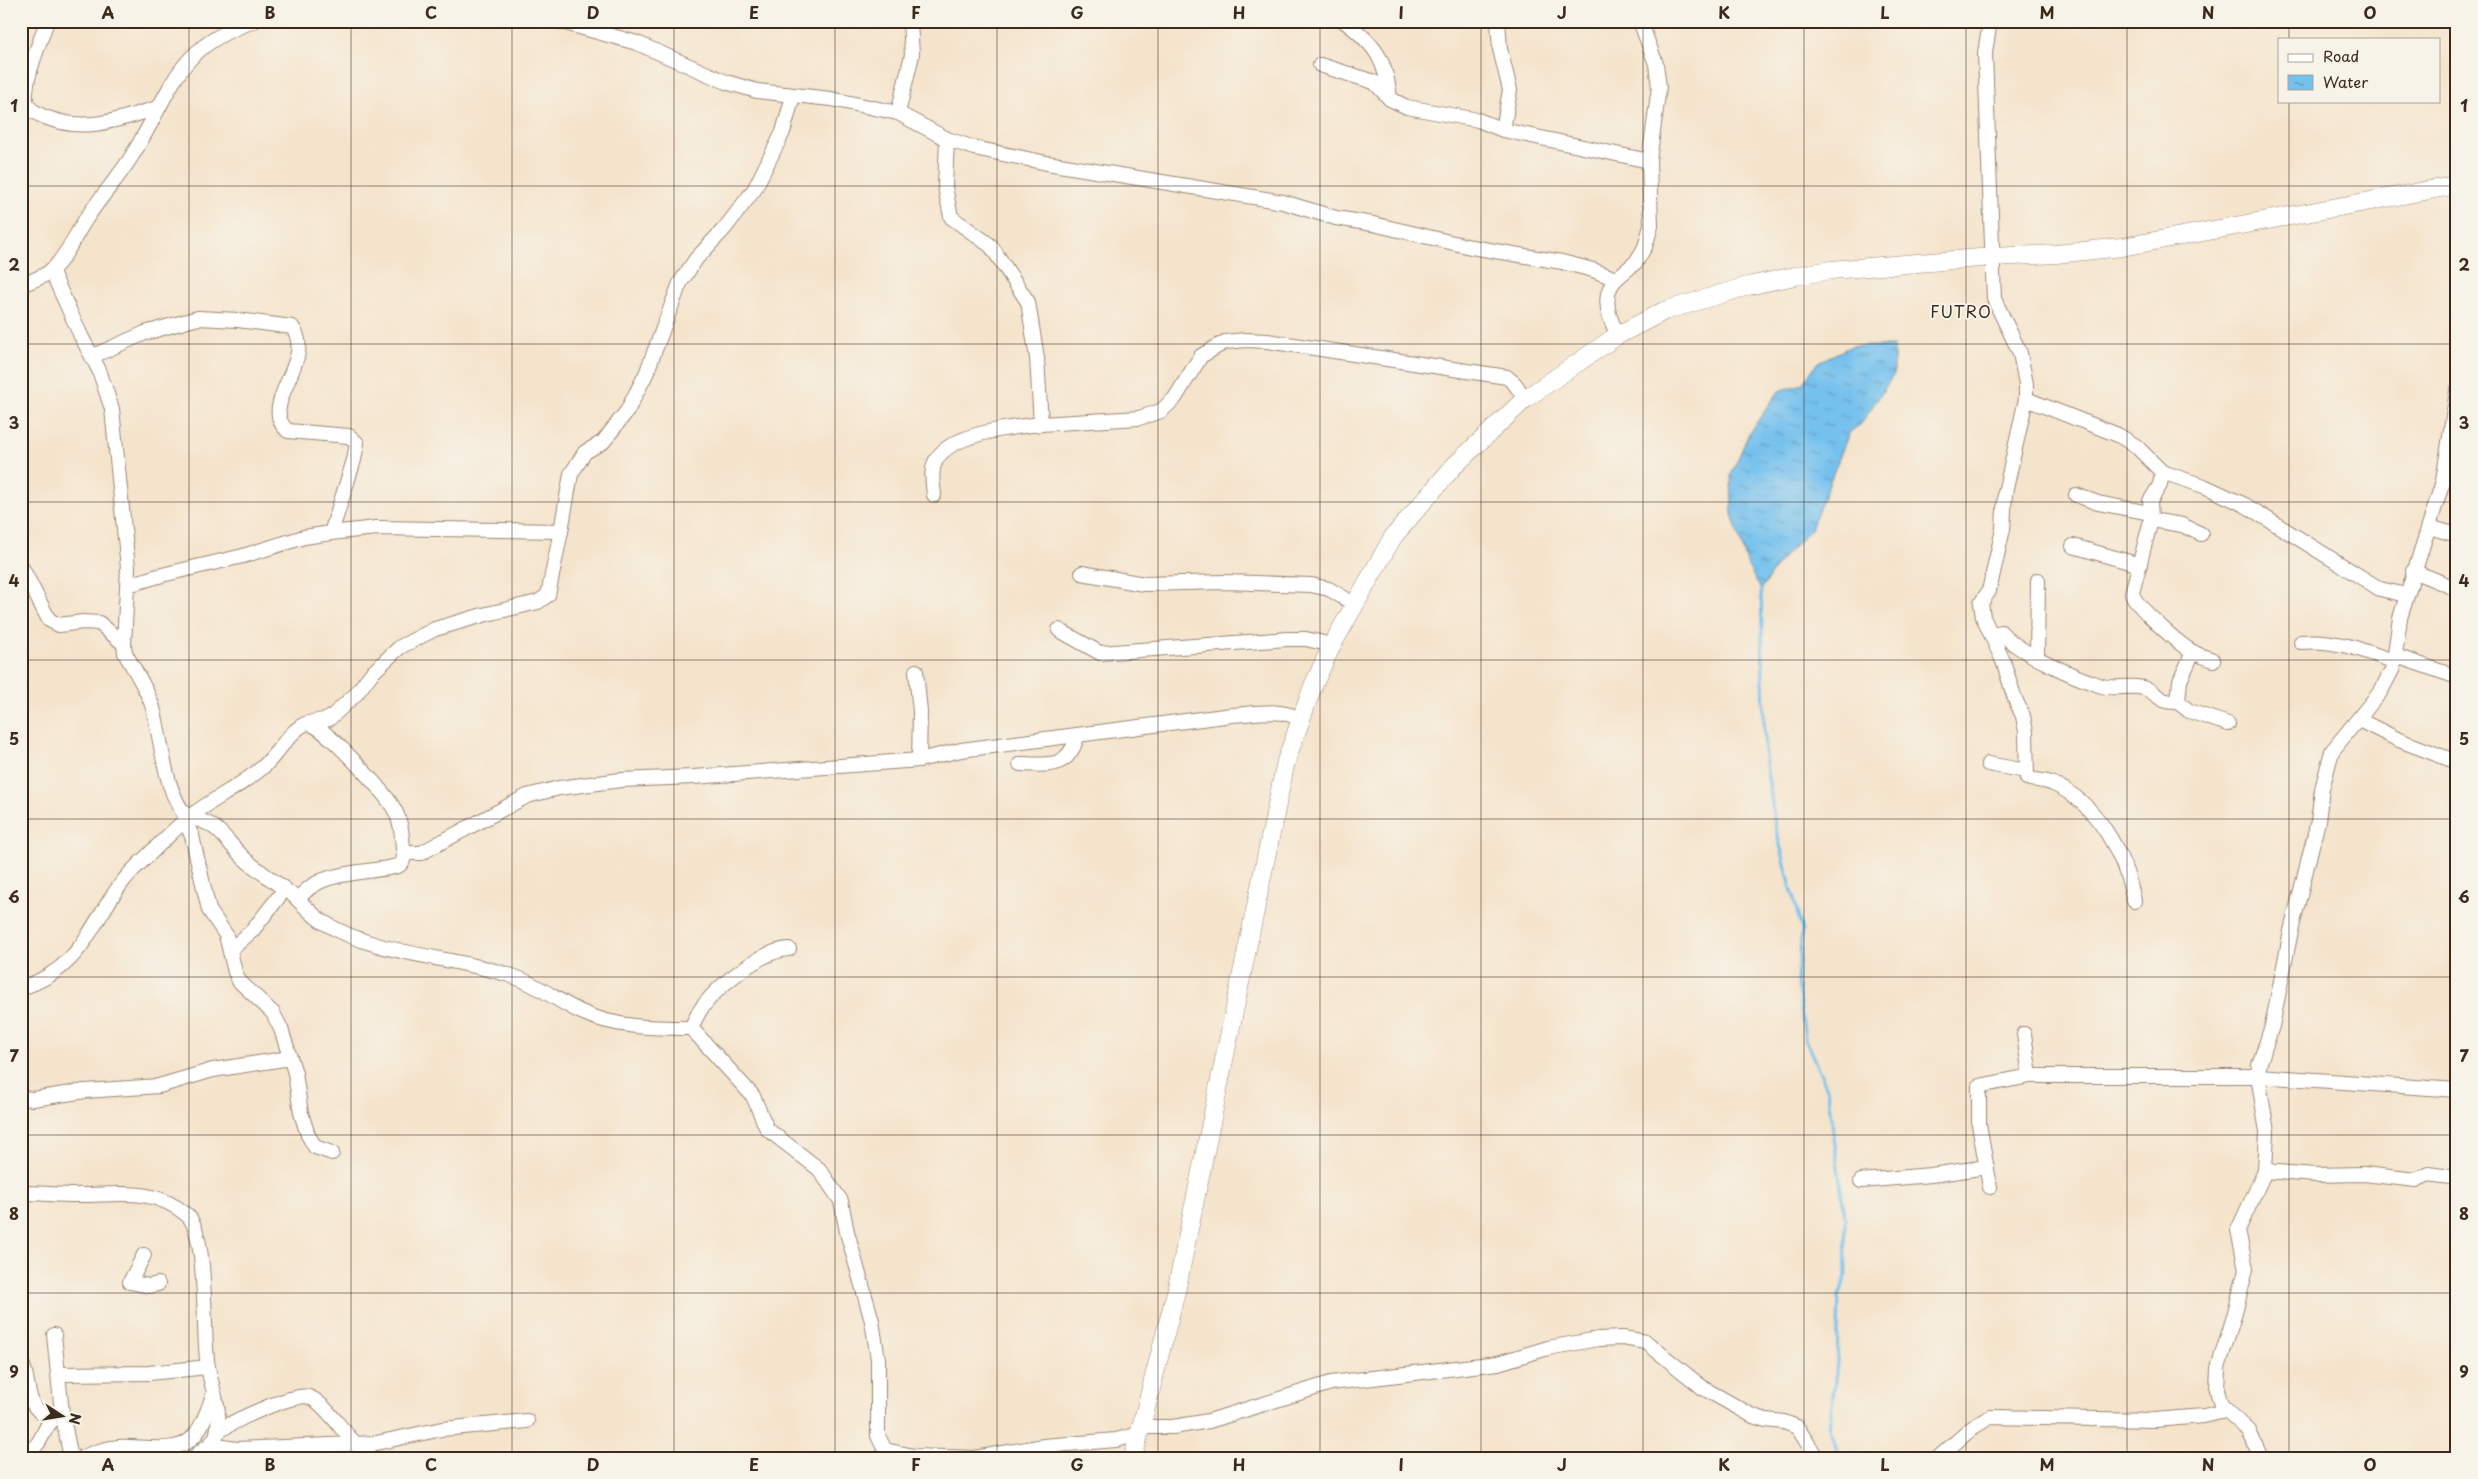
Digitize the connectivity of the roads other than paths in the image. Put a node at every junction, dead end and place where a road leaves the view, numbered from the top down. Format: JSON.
{"nodes":[{"id":1,"x":47,"y":21,"type":"edge"},
{"id":2,"x":254,"y":21,"type":"edge"},
{"id":3,"x":558,"y":21,"type":"edge"},
{"id":4,"x":910,"y":21,"type":"edge"},
{"id":5,"x":1344,"y":21,"type":"edge"},
{"id":6,"x":1498,"y":21,"type":"edge"},
{"id":7,"x":1640,"y":21,"type":"edge"},
{"id":8,"x":1990,"y":21,"type":"edge"},
{"id":9,"x":1320,"y":64,"type":"dead end"},
{"id":10,"x":793,"y":96,"type":"junction"},
{"id":11,"x":1390,"y":99,"type":"junction"},
{"id":12,"x":157,"y":108,"type":"junction"},
{"id":13,"x":898,"y":113,"type":"junction"},
{"id":14,"x":1504,"y":130,"type":"junction"},
{"id":15,"x":947,"y":139,"type":"junction"},
{"id":16,"x":1649,"y":161,"type":"junction"},
{"id":17,"x":2457,"y":185,"type":"edge"},
{"id":18,"x":1992,"y":257,"type":"junction"},
{"id":19,"x":51,"y":270,"type":"junction"},
{"id":20,"x":1616,"y":279,"type":"junction"},
{"id":21,"x":21,"y":285,"type":"edge"},
{"id":22,"x":1618,"y":335,"type":"junction"},
{"id":23,"x":94,"y":356,"type":"junction"},
{"id":24,"x":2457,"y":391,"type":"edge"},
{"id":25,"x":1525,"y":399,"type":"junction"},
{"id":26,"x":2026,"y":399,"type":"junction"},
{"id":27,"x":1041,"y":424,"type":"junction"},
{"id":28,"x":2162,"y":472,"type":"junction"},
{"id":29,"x":934,"y":495,"type":"dead end"},
{"id":30,"x":2076,"y":495,"type":"dead end"},
{"id":31,"x":2150,"y":517,"type":"junction"},
{"id":32,"x":2429,"y":527,"type":"junction"},
{"id":33,"x":561,"y":531,"type":"junction"},
{"id":34,"x":331,"y":533,"type":"junction"},
{"id":35,"x":2201,"y":534,"type":"dead end"},
{"id":36,"x":2457,"y":535,"type":"edge"},
{"id":37,"x":2073,"y":546,"type":"dead end"},
{"id":38,"x":21,"y":566,"type":"edge"},
{"id":39,"x":2140,"y":566,"type":"junction"},
{"id":40,"x":2413,"y":571,"type":"junction"},
{"id":41,"x":1082,"y":573,"type":"dead end"},
{"id":42,"x":2038,"y":580,"type":"dead end"},
{"id":43,"x":128,"y":585,"type":"junction"},
{"id":44,"x":2457,"y":589,"type":"edge"},
{"id":45,"x":2406,"y":595,"type":"junction"},
{"id":46,"x":1354,"y":604,"type":"junction"},
{"id":47,"x":1059,"y":630,"type":"dead end"},
{"id":48,"x":2002,"y":632,"type":"dead end"},
{"id":49,"x":2301,"y":642,"type":"dead end"},
{"id":50,"x":124,"y":644,"type":"junction"},
{"id":51,"x":1332,"y":646,"type":"junction"},
{"id":52,"x":2193,"y":652,"type":"junction"},
{"id":53,"x":2038,"y":658,"type":"junction"},
{"id":54,"x":2395,"y":659,"type":"junction"},
{"id":55,"x":2213,"y":660,"type":"dead end"},
{"id":56,"x":916,"y":671,"type":"dead end"},
{"id":57,"x":2457,"y":677,"type":"edge"},
{"id":58,"x":2178,"y":702,"type":"junction"},
{"id":59,"x":1301,"y":720,"type":"junction"},
{"id":60,"x":2359,"y":720,"type":"junction"},
{"id":61,"x":308,"y":723,"type":"junction"},
{"id":62,"x":2228,"y":724,"type":"dead end"},
{"id":63,"x":1077,"y":736,"type":"junction"},
{"id":64,"x":919,"y":760,"type":"junction"},
{"id":65,"x":2457,"y":762,"type":"edge"},
{"id":66,"x":1020,"y":764,"type":"dead end"},
{"id":67,"x":1988,"y":764,"type":"dead end"},
{"id":68,"x":2026,"y":771,"type":"junction"},
{"id":69,"x":186,"y":820,"type":"junction"},
{"id":70,"x":404,"y":853,"type":"junction"},
{"id":71,"x":285,"y":889,"type":"junction"},
{"id":72,"x":298,"y":900,"type":"junction"},
{"id":73,"x":2134,"y":901,"type":"dead end"},
{"id":74,"x":230,"y":950,"type":"junction"},
{"id":75,"x":789,"y":950,"type":"dead end"},
{"id":76,"x":21,"y":988,"type":"edge"},
{"id":77,"x":691,"y":1028,"type":"junction"},
{"id":78,"x":2024,"y":1034,"type":"dead end"},
{"id":79,"x":290,"y":1058,"type":"junction"},
{"id":80,"x":2030,"y":1076,"type":"junction"},
{"id":81,"x":2258,"y":1076,"type":"junction"},
{"id":82,"x":2457,"y":1090,"type":"edge"},
{"id":83,"x":21,"y":1098,"type":"edge"},
{"id":84,"x":332,"y":1153,"type":"dead end"},
{"id":85,"x":1987,"y":1167,"type":"junction"},
{"id":86,"x":2265,"y":1171,"type":"junction"},
{"id":87,"x":2457,"y":1178,"type":"edge"},
{"id":88,"x":1861,"y":1180,"type":"dead end"},
{"id":89,"x":1990,"y":1187,"type":"dead end"},
{"id":90,"x":21,"y":1194,"type":"edge"},
{"id":91,"x":144,"y":1255,"type":"dead end"},
{"id":92,"x":158,"y":1284,"type":"dead end"},
{"id":93,"x":54,"y":1335,"type":"dead end"},
{"id":94,"x":21,"y":1361,"type":"edge"},
{"id":95,"x":208,"y":1367,"type":"junction"},
{"id":96,"x":60,"y":1374,"type":"junction"},
{"id":97,"x":214,"y":1394,"type":"junction"},
{"id":98,"x":2225,"y":1411,"type":"junction"},
{"id":99,"x":56,"y":1417,"type":"junction"},
{"id":100,"x":527,"y":1421,"type":"dead end"},
{"id":101,"x":1140,"y":1431,"type":"junction"},
{"id":102,"x":215,"y":1438,"type":"junction"},
{"id":103,"x":356,"y":1444,"type":"junction"},
{"id":104,"x":21,"y":1452,"type":"edge"},
{"id":105,"x":71,"y":1458,"type":"edge"},
{"id":106,"x":81,"y":1458,"type":"edge"},
{"id":107,"x":194,"y":1458,"type":"edge"},
{"id":108,"x":373,"y":1458,"type":"edge"},
{"id":109,"x":1134,"y":1458,"type":"edge"},
{"id":110,"x":1817,"y":1458,"type":"edge"},
{"id":111,"x":1938,"y":1458,"type":"edge"},
{"id":112,"x":2261,"y":1458,"type":"edge"}],
"edges":[{"from":1,"to":12,"type":"street"},
{"from":2,"to":12,"type":"street"},
{"from":3,"to":10,"type":"street"},
{"from":4,"to":13,"type":"street"},
{"from":5,"to":11,"type":"street"},
{"from":6,"to":14,"type":"street"},
{"from":7,"to":16,"type":"street"},
{"from":8,"to":18,"type":"street"},
{"from":9,"to":11,"type":"street"},
{"from":10,"to":13,"type":"street"},
{"from":10,"to":33,"type":"street"},
{"from":11,"to":14,"type":"street"},
{"from":12,"to":19,"type":"street"},
{"from":13,"to":15,"type":"street"},
{"from":14,"to":16,"type":"street"},
{"from":15,"to":20,"type":"street"},
{"from":15,"to":27,"type":"street"},
{"from":16,"to":20,"type":"street"},
{"from":17,"to":18,"type":"main road"},
{"from":18,"to":22,"type":"main road"},
{"from":18,"to":26,"type":"street"},
{"from":19,"to":21,"type":"street"},
{"from":19,"to":23,"type":"street"},
{"from":20,"to":22,"type":"street"},
{"from":22,"to":25,"type":"main road"},
{"from":23,"to":34,"type":"street"},
{"from":23,"to":43,"type":"street"},
{"from":24,"to":32,"type":"street"},
{"from":25,"to":27,"type":"street"},
{"from":25,"to":46,"type":"main road"},
{"from":26,"to":28,"type":"street"},
{"from":26,"to":68,"type":"street"},
{"from":27,"to":29,"type":"street"},
{"from":28,"to":31,"type":"street"},
{"from":28,"to":45,"type":"street"},
{"from":30,"to":31,"type":"street"},
{"from":31,"to":35,"type":"street"},
{"from":31,"to":39,"type":"street"},
{"from":32,"to":36,"type":"street"},
{"from":32,"to":40,"type":"street"},
{"from":33,"to":34,"type":"street"},
{"from":33,"to":61,"type":"street"},
{"from":34,"to":43,"type":"street"},
{"from":37,"to":39,"type":"street"},
{"from":38,"to":50,"type":"street"},
{"from":39,"to":52,"type":"street"},
{"from":40,"to":44,"type":"street"},
{"from":40,"to":45,"type":"street"},
{"from":41,"to":46,"type":"street"},
{"from":42,"to":53,"type":"street"},
{"from":43,"to":50,"type":"street"},
{"from":45,"to":54,"type":"street"},
{"from":46,"to":51,"type":"main road"},
{"from":47,"to":51,"type":"street"},
{"from":48,"to":53,"type":"street"},
{"from":49,"to":54,"type":"street"},
{"from":50,"to":69,"type":"street"},
{"from":51,"to":59,"type":"main road"},
{"from":52,"to":55,"type":"street"},
{"from":52,"to":58,"type":"street"},
{"from":53,"to":58,"type":"street"},
{"from":54,"to":57,"type":"street"},
{"from":54,"to":60,"type":"street"},
{"from":56,"to":64,"type":"street"},
{"from":58,"to":62,"type":"street"},
{"from":59,"to":63,"type":"street"},
{"from":59,"to":101,"type":"main road"},
{"from":60,"to":65,"type":"street"},
{"from":60,"to":81,"type":"street"},
{"from":61,"to":69,"type":"street"},
{"from":61,"to":70,"type":"street"},
{"from":63,"to":64,"type":"street"},
{"from":63,"to":66,"type":"street"},
{"from":64,"to":70,"type":"street"},
{"from":67,"to":68,"type":"street"},
{"from":68,"to":73,"type":"street"},
{"from":69,"to":71,"type":"street"},
{"from":69,"to":74,"type":"street"},
{"from":69,"to":76,"type":"street"},
{"from":70,"to":72,"type":"street"},
{"from":71,"to":72,"type":"street"},
{"from":71,"to":74,"type":"street"},
{"from":72,"to":77,"type":"street"},
{"from":74,"to":79,"type":"street"},
{"from":75,"to":77,"type":"street"},
{"from":77,"to":101,"type":"street"},
{"from":78,"to":80,"type":"street"},
{"from":79,"to":83,"type":"street"},
{"from":79,"to":84,"type":"street"},
{"from":80,"to":81,"type":"street"},
{"from":80,"to":85,"type":"street"},
{"from":81,"to":82,"type":"street"},
{"from":81,"to":86,"type":"street"},
{"from":85,"to":88,"type":"street"},
{"from":85,"to":89,"type":"street"},
{"from":86,"to":87,"type":"street"},
{"from":86,"to":98,"type":"street"},
{"from":90,"to":95,"type":"street"},
{"from":91,"to":92,"type":"street"},
{"from":93,"to":96,"type":"street"},
{"from":94,"to":99,"type":"street"},
{"from":95,"to":96,"type":"street"},
{"from":95,"to":97,"type":"street"},
{"from":96,"to":99,"type":"street"},
{"from":97,"to":102,"type":"street"},
{"from":97,"to":106,"type":"street"},
{"from":98,"to":111,"type":"street"},
{"from":98,"to":112,"type":"street"},
{"from":99,"to":104,"type":"street"},
{"from":99,"to":105,"type":"street"},
{"from":100,"to":103,"type":"street"},
{"from":101,"to":109,"type":"main road"},
{"from":101,"to":110,"type":"street"},
{"from":102,"to":103,"type":"street"},
{"from":102,"to":103,"type":"street"},
{"from":102,"to":107,"type":"street"},
{"from":103,"to":108,"type":"street"}]}
